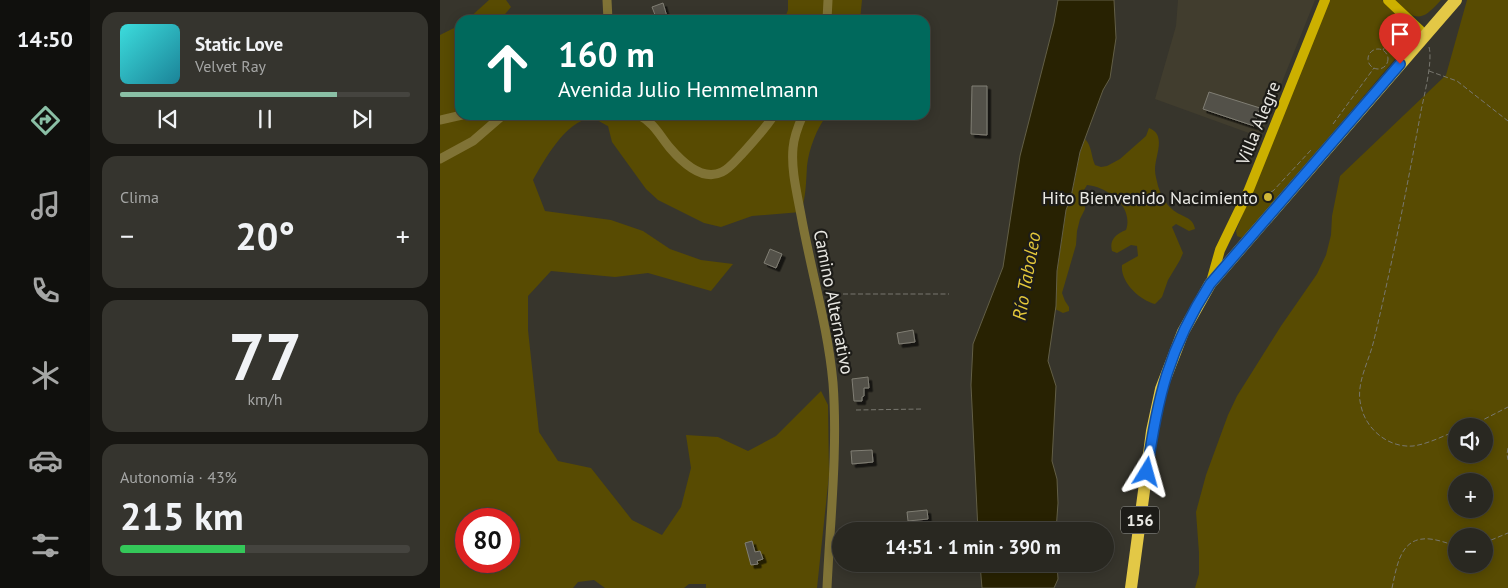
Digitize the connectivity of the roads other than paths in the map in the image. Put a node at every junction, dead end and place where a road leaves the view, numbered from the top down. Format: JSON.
{"nodes":[{"id":1,"x":607,"y":0,"type":"edge"},
{"id":2,"x":828,"y":0,"type":"edge"},
{"id":3,"x":1324,"y":0,"type":"edge"},
{"id":4,"x":1388,"y":0,"type":"edge"},
{"id":5,"x":1456,"y":0,"type":"edge"},
{"id":6,"x":608,"y":15,"type":"edge"},
{"id":7,"x":826,"y":15,"type":"edge"},
{"id":8,"x":1425,"y":35,"type":"junction"},
{"id":9,"x":455,"y":117,"type":"edge"},
{"id":10,"x":440,"y":120,"type":"edge"},
{"id":11,"x":497,"y":120,"type":"edge"},
{"id":12,"x":646,"y":120,"type":"edge"},
{"id":13,"x":770,"y":120,"type":"edge"},
{"id":14,"x":801,"y":120,"type":"edge"},
{"id":15,"x":440,"y":159,"type":"edge"},
{"id":16,"x":1210,"y":284,"type":"junction"},
{"id":17,"x":827,"y":588,"type":"edge"},
{"id":18,"x":1131,"y":588,"type":"edge"}],
"edges":[{"from":1,"to":6,"type":"street"},
{"from":2,"to":7,"type":"street"},
{"from":3,"to":16,"type":"main road","name":"Villa Alegre"},
{"from":4,"to":8,"type":"main road"},
{"from":5,"to":8,"type":"highway","number":"156"},
{"from":8,"to":16,"type":"highway","number":"156"},
{"from":9,"to":10,"type":"street"},
{"from":11,"to":15,"type":"street"},
{"from":12,"to":13,"type":"street"},
{"from":14,"to":17,"type":"street","name":"Camino Alternativo"},
{"from":16,"to":18,"type":"highway","number":"156"}]}
